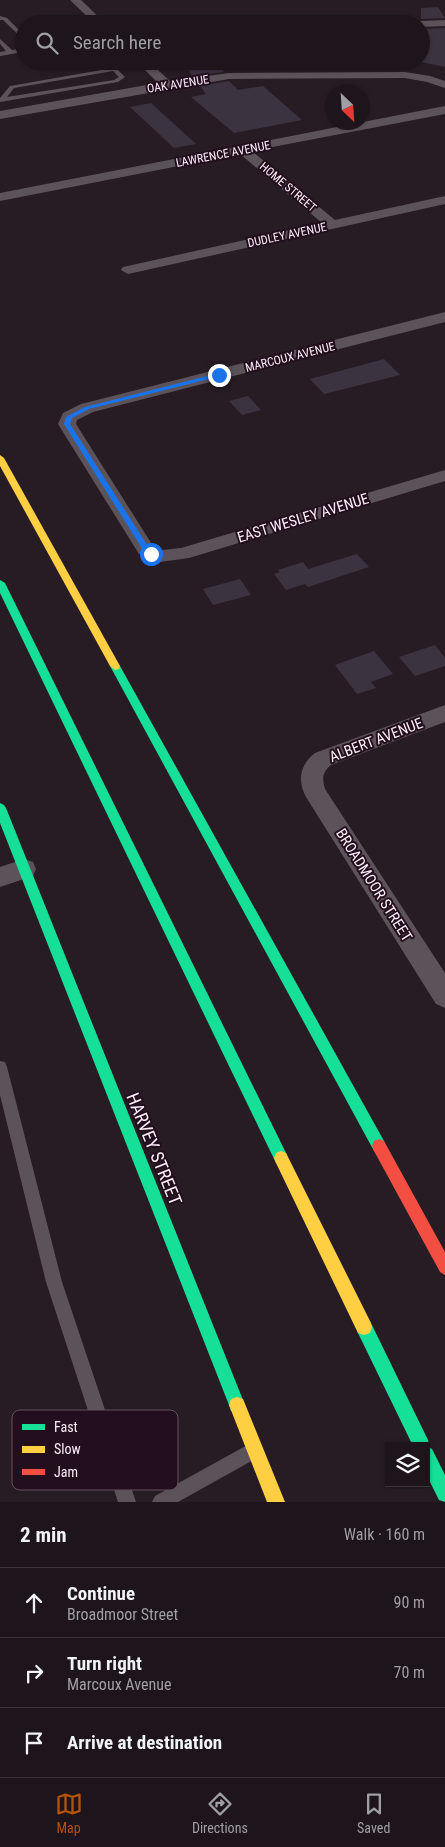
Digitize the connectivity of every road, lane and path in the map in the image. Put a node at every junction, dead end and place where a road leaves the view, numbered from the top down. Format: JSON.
{"nodes":[{"id":1,"x":75,"y":0,"type":"edge"},
{"id":2,"x":91,"y":15,"type":"edge"},
{"id":3,"x":0,"y":18,"type":"edge"},
{"id":4,"x":445,"y":23,"type":"edge"},
{"id":5,"x":430,"y":24,"type":"edge"},
{"id":6,"x":15,"y":27,"type":"edge"},
{"id":7,"x":0,"y":41,"type":"edge"},
{"id":8,"x":15,"y":51,"type":"edge"},
{"id":9,"x":10,"y":52,"type":"junction"},
{"id":10,"x":0,"y":54,"type":"edge"},
{"id":11,"x":108,"y":70,"type":"edge"},
{"id":12,"x":115,"y":70,"type":"edge"},
{"id":13,"x":151,"y":70,"type":"edge"},
{"id":14,"x":167,"y":85,"type":"junction"},
{"id":15,"x":445,"y":85,"type":"edge"},
{"id":16,"x":1,"y":100,"type":"edge"},
{"id":17,"x":445,"y":110,"type":"edge"},
{"id":18,"x":13,"y":113,"type":"junction"},
{"id":19,"x":0,"y":115,"type":"edge"},
{"id":20,"x":243,"y":150,"type":"junction"},
{"id":21,"x":0,"y":197,"type":"edge"},
{"id":22,"x":445,"y":200,"type":"edge"},
{"id":23,"x":333,"y":225,"type":"junction"},
{"id":24,"x":128,"y":270,"type":"dead end"},
{"id":25,"x":445,"y":317,"type":"edge"},
{"id":26,"x":0,"y":458,"type":"edge"},
{"id":27,"x":445,"y":475,"type":"edge"},
{"id":28,"x":160,"y":556,"type":"joint"},
{"id":29,"x":0,"y":583,"type":"edge"},
{"id":30,"x":445,"y":713,"type":"edge"},
{"id":31,"x":311,"y":772,"type":"joint"},
{"id":32,"x":0,"y":808,"type":"edge"},
{"id":33,"x":24,"y":869,"type":"junction"},
{"id":34,"x":0,"y":877,"type":"edge"},
{"id":35,"x":445,"y":996,"type":"edge"},
{"id":36,"x":0,"y":1066,"type":"edge"},
{"id":37,"x":445,"y":1267,"type":"edge"},
{"id":38,"x":96,"y":1410,"type":"edge"},
{"id":39,"x":420,"y":1442,"type":"edge"},
{"id":40,"x":255,"y":1450,"type":"junction"},
{"id":41,"x":430,"y":1463,"type":"edge"},
{"id":42,"x":123,"y":1490,"type":"edge"},
{"id":43,"x":445,"y":1494,"type":"edge"},
{"id":44,"x":127,"y":1502,"type":"edge"},
{"id":45,"x":161,"y":1502,"type":"edge"},
{"id":46,"x":276,"y":1502,"type":"edge"}],
"edges":[{"from":1,"to":2,"type":"street"},
{"from":3,"to":6,"type":"lane"},
{"from":4,"to":5,"type":"street"},
{"from":7,"to":9,"type":"lane"},
{"from":8,"to":9,"type":"lane"},
{"from":9,"to":10,"type":"lane"},
{"from":11,"to":16,"type":"lane"},
{"from":12,"to":16,"type":"lane"},
{"from":13,"to":14,"type":"street"},
{"from":14,"to":15,"type":"street","name":"OAK AVENUE"},
{"from":14,"to":18,"type":"street","name":"OAK AVENUE"},
{"from":16,"to":18,"type":"lane"},
{"from":17,"to":20,"type":"street","name":"LAWRENCE AVENUE"},
{"from":18,"to":19,"type":"street","name":"OAK AVENUE"},
{"from":20,"to":21,"type":"street","name":"LAWRENCE AVENUE"},
{"from":20,"to":23,"type":"street","name":"HOME STREET"},
{"from":22,"to":23,"type":"street","name":"DUDLEY AVENUE"},
{"from":23,"to":24,"type":"street","name":"DUDLEY AVENUE"},
{"from":25,"to":28,"type":"street","name":"MARCOUX AVENUE"},
{"from":26,"to":37,"type":"main road"},
{"from":27,"to":28,"type":"street","name":"EAST WESLEY AVENUE"},
{"from":29,"to":39,"type":"main road"},
{"from":30,"to":31,"type":"street","name":"ALBERT AVENUE"},
{"from":31,"to":35,"type":"street","name":"BROADMOOR STREET"},
{"from":32,"to":33,"type":"main road","name":"HARVEY STREET"},
{"from":33,"to":34,"type":"street"},
{"from":33,"to":40,"type":"main road","name":"HARVEY STREET"},
{"from":36,"to":38,"type":"lane"},
{"from":40,"to":45,"type":"lane"},
{"from":40,"to":46,"type":"main road","name":"HARVEY STREET"},
{"from":41,"to":43,"type":"main road"},
{"from":42,"to":44,"type":"lane"}]}
